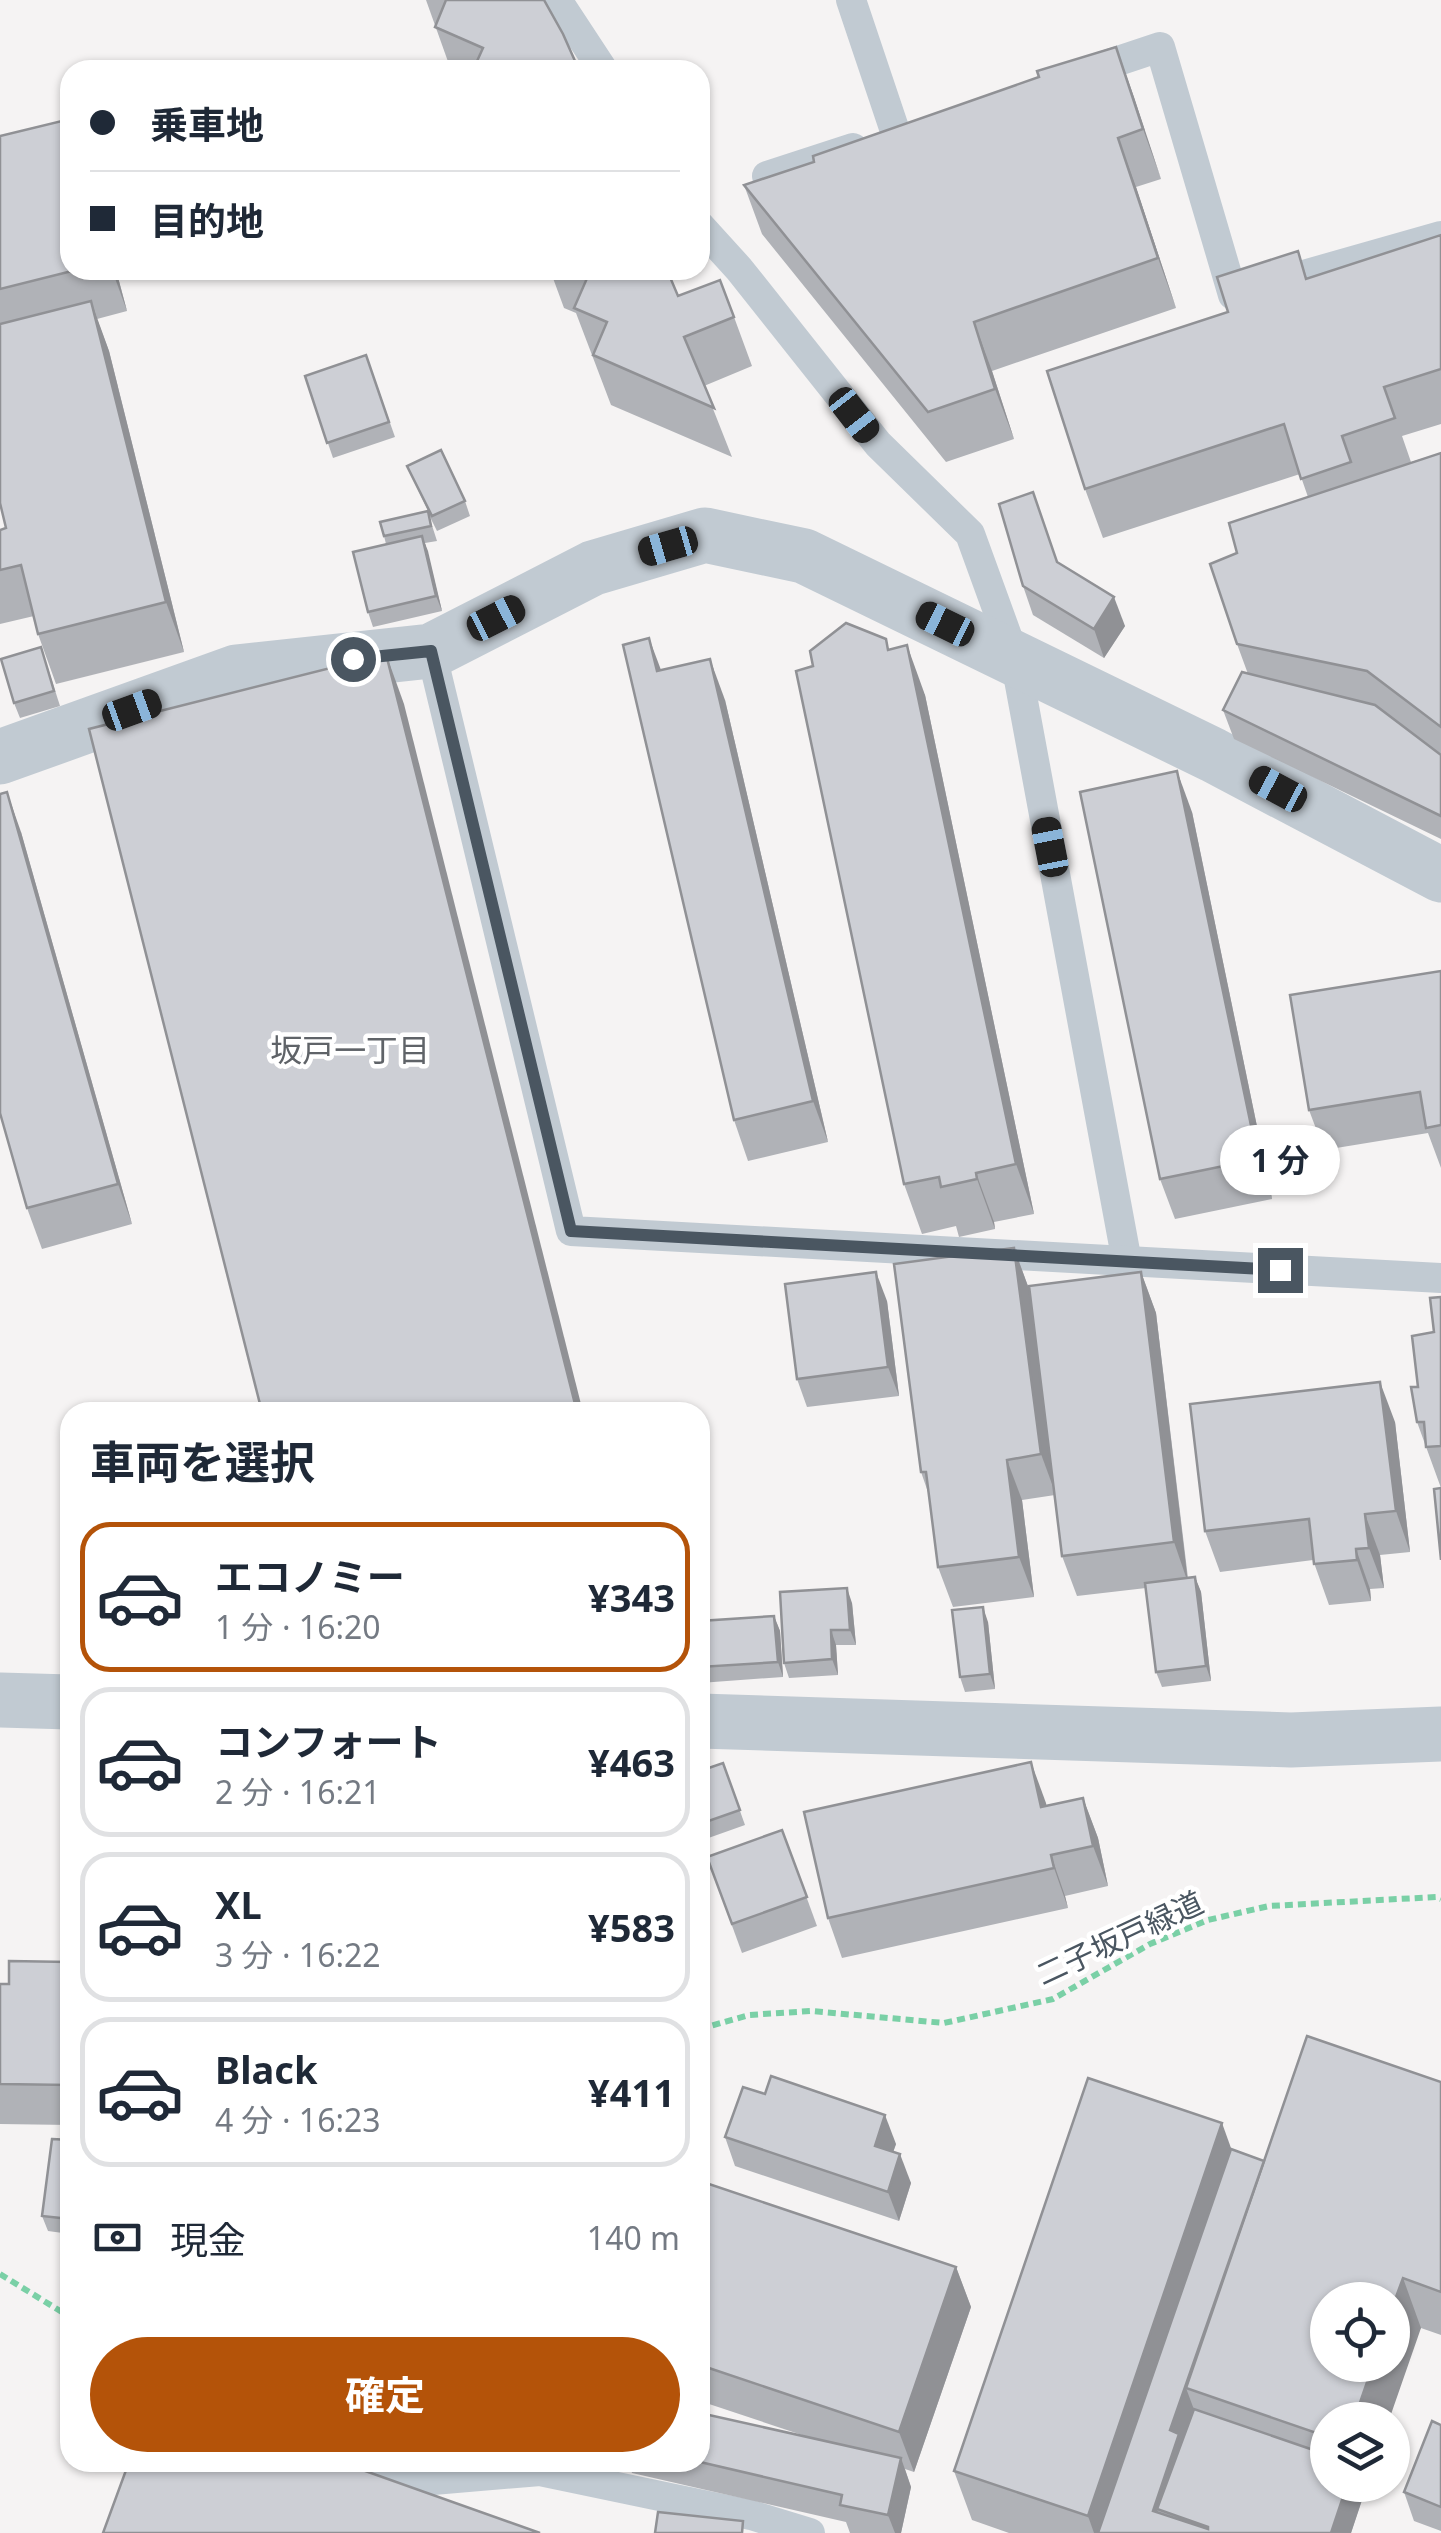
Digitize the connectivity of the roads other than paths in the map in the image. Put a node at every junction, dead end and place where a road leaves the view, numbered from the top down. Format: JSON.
{"nodes":[{"id":1,"x":557,"y":0,"type":"edge"},
{"id":2,"x":851,"y":0,"type":"edge"},
{"id":3,"x":597,"y":60,"type":"edge"},
{"id":4,"x":1047,"y":84,"type":"edge"},
{"id":5,"x":767,"y":176,"type":"edge"},
{"id":6,"x":1441,"y":236,"type":"edge"},
{"id":7,"x":710,"y":237,"type":"edge"},
{"id":8,"x":431,"y":651,"type":"junction"},
{"id":9,"x":1015,"y":658,"type":"junction"},
{"id":10,"x":0,"y":757,"type":"edge"},
{"id":11,"x":1441,"y":874,"type":"edge"},
{"id":12,"x":1127,"y":1262,"type":"junction"},
{"id":13,"x":1441,"y":1278,"type":"edge"},
{"id":14,"x":0,"y":1700,"type":"edge"},
{"id":15,"x":60,"y":1702,"type":"edge"},
{"id":16,"x":710,"y":1721,"type":"edge"},
{"id":17,"x":1441,"y":1734,"type":"edge"},
{"id":18,"x":354,"y":2472,"type":"edge"},
{"id":19,"x":528,"y":2472,"type":"edge"},
{"id":20,"x":545,"y":2472,"type":"edge"},
{"id":21,"x":810,"y":2533,"type":"edge"}],
"edges":[{"from":1,"to":3,"type":"lane"},
{"from":2,"to":5,"type":"lane"},
{"from":4,"to":6,"type":"lane"},
{"from":7,"to":9,"type":"lane"},
{"from":8,"to":9,"type":"street"},
{"from":8,"to":10,"type":"street"},
{"from":8,"to":12,"type":"lane"},
{"from":9,"to":11,"type":"street"},
{"from":9,"to":12,"type":"lane"},
{"from":12,"to":13,"type":"lane"},
{"from":14,"to":15,"type":"street"},
{"from":16,"to":17,"type":"street"},
{"from":18,"to":19,"type":"lane"},
{"from":20,"to":21,"type":"lane"}]}
